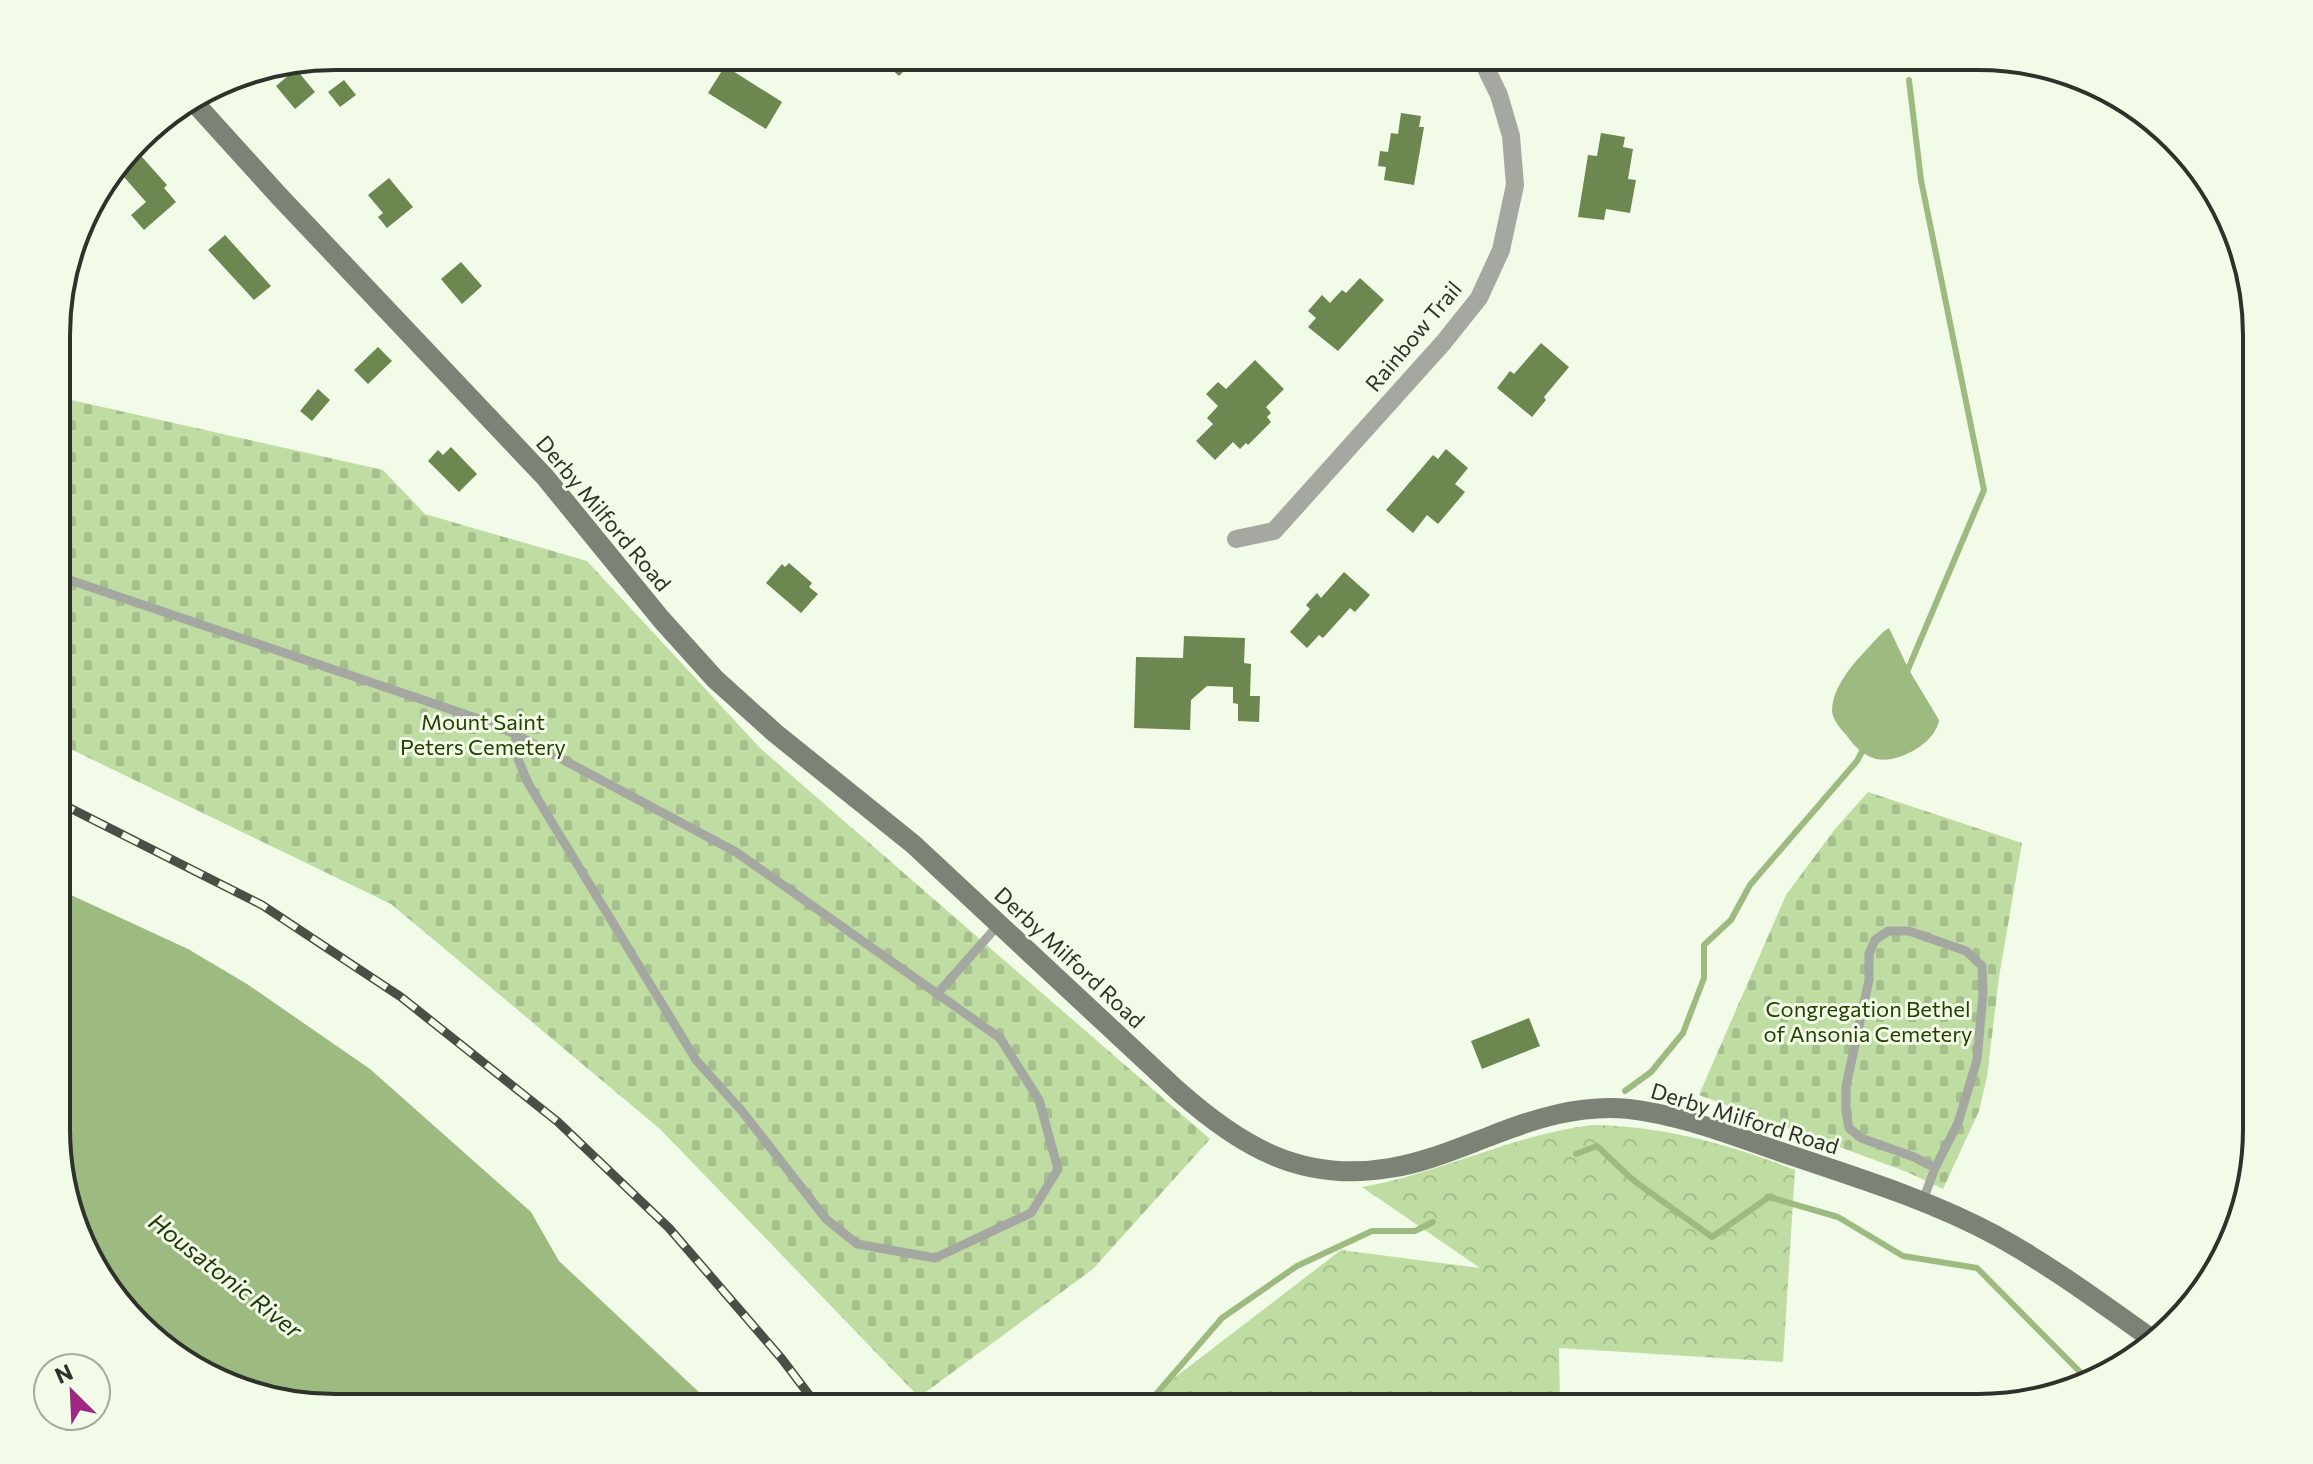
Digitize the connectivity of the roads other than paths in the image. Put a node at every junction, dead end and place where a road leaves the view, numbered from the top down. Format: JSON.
{"nodes":[{"id":1,"x":1487,"y":70,"type":"edge"},
{"id":2,"x":199,"y":107,"type":"edge"},
{"id":3,"x":1236,"y":539,"type":"dead end"},
{"id":4,"x":70,"y":580,"type":"edge"},
{"id":5,"x":515,"y":734,"type":"junction"},
{"id":6,"x":1000,"y":923,"type":"junction"},
{"id":7,"x":937,"y":994,"type":"junction"},
{"id":8,"x":1935,"y":1168,"type":"junction"},
{"id":9,"x":1922,"y":1203,"type":"junction"},
{"id":10,"x":2145,"y":1334,"type":"edge"}],
"edges":[{"from":1,"to":3,"type":"street","name":"Rainbow Trail"},
{"from":2,"to":6,"type":"main road","name":"Derby Milford Road"},
{"from":4,"to":5,"type":"lane"},
{"from":5,"to":7,"type":"lane"},
{"from":5,"to":7,"type":"lane"},
{"from":6,"to":7,"type":"lane"},
{"from":6,"to":9,"type":"main road","name":"Derby Milford Road"},
{"from":8,"to":8,"type":"lane"},
{"from":8,"to":9,"type":"lane"},
{"from":9,"to":10,"type":"main road","name":"Derby Milford Road"}]}
